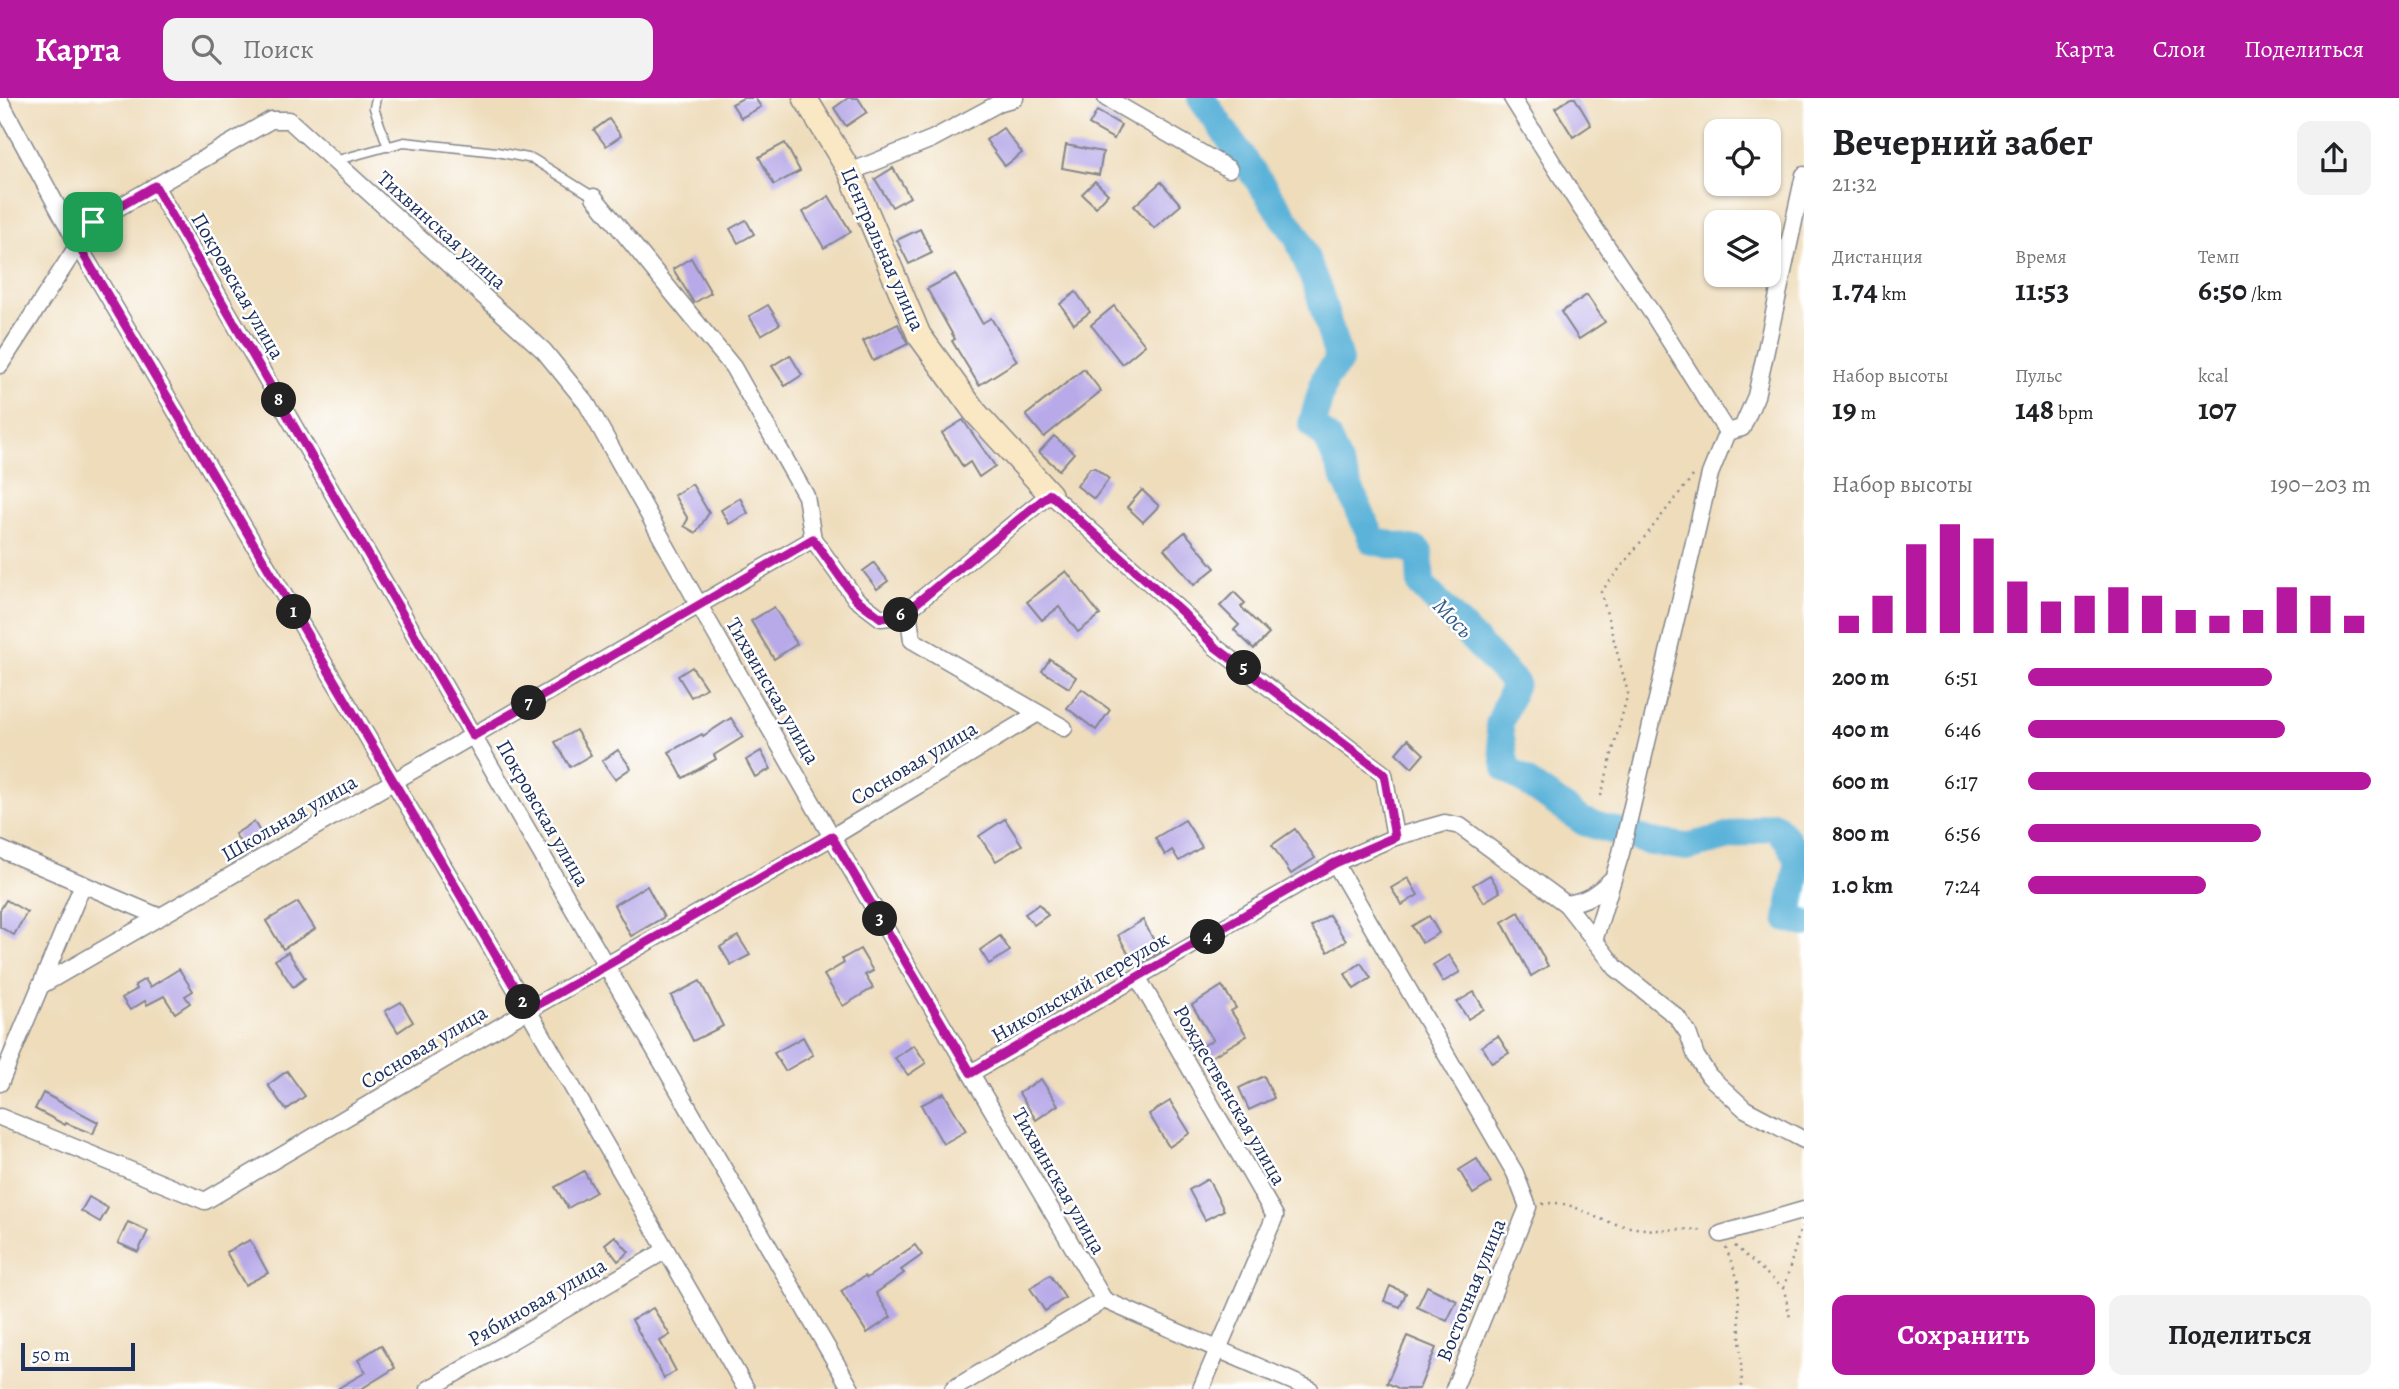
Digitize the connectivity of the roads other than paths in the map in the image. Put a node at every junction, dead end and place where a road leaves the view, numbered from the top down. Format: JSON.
{"nodes":[{"id":1,"x":376,"y":98,"type":"edge"},
{"id":2,"x":805,"y":98,"type":"edge"},
{"id":3,"x":1015,"y":98,"type":"edge"},
{"id":4,"x":1106,"y":98,"type":"edge"},
{"id":5,"x":1512,"y":98,"type":"edge"},
{"id":6,"x":0,"y":100,"type":"edge"},
{"id":7,"x":388,"y":147,"type":"junction"},
{"id":8,"x":334,"y":161,"type":"junction"},
{"id":9,"x":1229,"y":169,"type":"dead end"},
{"id":10,"x":850,"y":172,"type":"junction"},
{"id":11,"x":1804,"y":175,"type":"edge"},
{"id":12,"x":155,"y":186,"type":"junction"},
{"id":13,"x":594,"y":197,"type":"joint"},
{"id":14,"x":78,"y":245,"type":"junction"},
{"id":15,"x":0,"y":365,"type":"edge"},
{"id":16,"x":1727,"y":432,"type":"junction"},
{"id":17,"x":1050,"y":494,"type":"junction"},
{"id":18,"x":813,"y":539,"type":"junction"},
{"id":19,"x":699,"y":605,"type":"junction"},
{"id":20,"x":908,"y":610,"type":"junction"},
{"id":21,"x":1038,"y":713,"type":"junction"},
{"id":22,"x":1064,"y":728,"type":"dead end"},
{"id":23,"x":473,"y":736,"type":"junction"},
{"id":24,"x":394,"y":782,"type":"junction"},
{"id":25,"x":832,"y":837,"type":"junction"},
{"id":26,"x":1395,"y":837,"type":"junction"},
{"id":27,"x":0,"y":849,"type":"edge"},
{"id":28,"x":1335,"y":863,"type":"junction"},
{"id":29,"x":1614,"y":877,"type":"junction"},
{"id":30,"x":83,"y":884,"type":"junction"},
{"id":31,"x":1566,"y":904,"type":"junction"},
{"id":32,"x":160,"y":917,"type":"junction"},
{"id":33,"x":1594,"y":941,"type":"junction"},
{"id":34,"x":606,"y":965,"type":"junction"},
{"id":35,"x":1138,"y":978,"type":"junction"},
{"id":36,"x":40,"y":986,"type":"junction"},
{"id":37,"x":528,"y":1010,"type":"junction"},
{"id":38,"x":971,"y":1073,"type":"junction"},
{"id":39,"x":0,"y":1083,"type":"edge"},
{"id":40,"x":0,"y":1117,"type":"edge"},
{"id":41,"x":1804,"y":1140,"type":"edge"},
{"id":42,"x":1804,"y":1210,"type":"edge"},
{"id":43,"x":1721,"y":1234,"type":"road end"},
{"id":44,"x":666,"y":1250,"type":"junction"},
{"id":45,"x":1104,"y":1300,"type":"junction"},
{"id":46,"x":1218,"y":1349,"type":"junction"},
{"id":47,"x":429,"y":1389,"type":"edge"},
{"id":48,"x":746,"y":1389,"type":"edge"},
{"id":49,"x":851,"y":1389,"type":"edge"},
{"id":50,"x":953,"y":1389,"type":"edge"},
{"id":51,"x":1201,"y":1389,"type":"edge"},
{"id":52,"x":1310,"y":1389,"type":"edge"},
{"id":53,"x":1454,"y":1389,"type":"edge"}],
"edges":[{"from":1,"to":7,"type":"lane"},
{"from":2,"to":10,"type":"street","name":"Центральная улица"},
{"from":3,"to":10,"type":"street"},
{"from":4,"to":9,"type":"street"},
{"from":5,"to":16,"type":"street"},
{"from":6,"to":14,"type":"street"},
{"from":7,"to":8,"type":"lane"},
{"from":7,"to":13,"type":"lane"},
{"from":8,"to":12,"type":"street","name":"Тихвинская улица"},
{"from":8,"to":19,"type":"street","name":"Тихвинская улица"},
{"from":10,"to":17,"type":"street","name":"Центральная улица"},
{"from":11,"to":16,"type":"street"},
{"from":12,"to":14,"type":"street","name":"Тихвинская улица"},
{"from":12,"to":23,"type":"street","name":"Покровская улица"},
{"from":13,"to":18,"type":"street"},
{"from":14,"to":15,"type":"street","name":"Тихвинская улица"},
{"from":14,"to":24,"type":"street"},
{"from":16,"to":29,"type":"street"},
{"from":17,"to":20,"type":"street"},
{"from":17,"to":26,"type":"street","name":"Центральная улица"},
{"from":18,"to":19,"type":"street","name":"Школьная улица"},
{"from":18,"to":20,"type":"street"},
{"from":19,"to":23,"type":"street","name":"Школьная улица"},
{"from":19,"to":25,"type":"street","name":"Тихвинская улица"},
{"from":20,"to":21,"type":"street"},
{"from":21,"to":22,"type":"street"},
{"from":21,"to":25,"type":"street","name":"Сосновая улица"},
{"from":23,"to":24,"type":"street","name":"Школьная улица"},
{"from":23,"to":34,"type":"street","name":"Покровская улица"},
{"from":24,"to":32,"type":"street","name":"Школьная улица"},
{"from":24,"to":37,"type":"street"},
{"from":25,"to":34,"type":"street","name":"Сосновая улица"},
{"from":25,"to":38,"type":"street","name":"Тихвинская улица"},
{"from":26,"to":28,"type":"street","name":"Никольский переулок"},
{"from":26,"to":31,"type":"street","name":"Никольский переулок"},
{"from":27,"to":30,"type":"street"},
{"from":28,"to":35,"type":"street","name":"Никольский переулок"},
{"from":28,"to":53,"type":"street","name":"Восточная улица"},
{"from":29,"to":31,"type":"street"},
{"from":29,"to":33,"type":"street"},
{"from":30,"to":32,"type":"street"},
{"from":30,"to":36,"type":"street"},
{"from":31,"to":33,"type":"street","name":"Никольский переулок"},
{"from":32,"to":36,"type":"street","name":"Школьная улица"},
{"from":33,"to":41,"type":"street","name":"Никольский переулок"},
{"from":34,"to":37,"type":"street","name":"Сосновая улица"},
{"from":34,"to":49,"type":"street","name":"Покровская улица"},
{"from":35,"to":38,"type":"street","name":"Никольский переулок"},
{"from":35,"to":46,"type":"street","name":"Рождественская улица"},
{"from":36,"to":39,"type":"street"},
{"from":37,"to":40,"type":"street","name":"Сосновая улица"},
{"from":37,"to":44,"type":"street"},
{"from":38,"to":45,"type":"street","name":"Тихвинская улица"},
{"from":42,"to":43,"type":"street"},
{"from":44,"to":47,"type":"street","name":"Рябиновая улица"},
{"from":44,"to":48,"type":"street"},
{"from":45,"to":46,"type":"street"},
{"from":45,"to":50,"type":"street"},
{"from":46,"to":51,"type":"street","name":"Рождественская улица"},
{"from":46,"to":52,"type":"street"}]}
